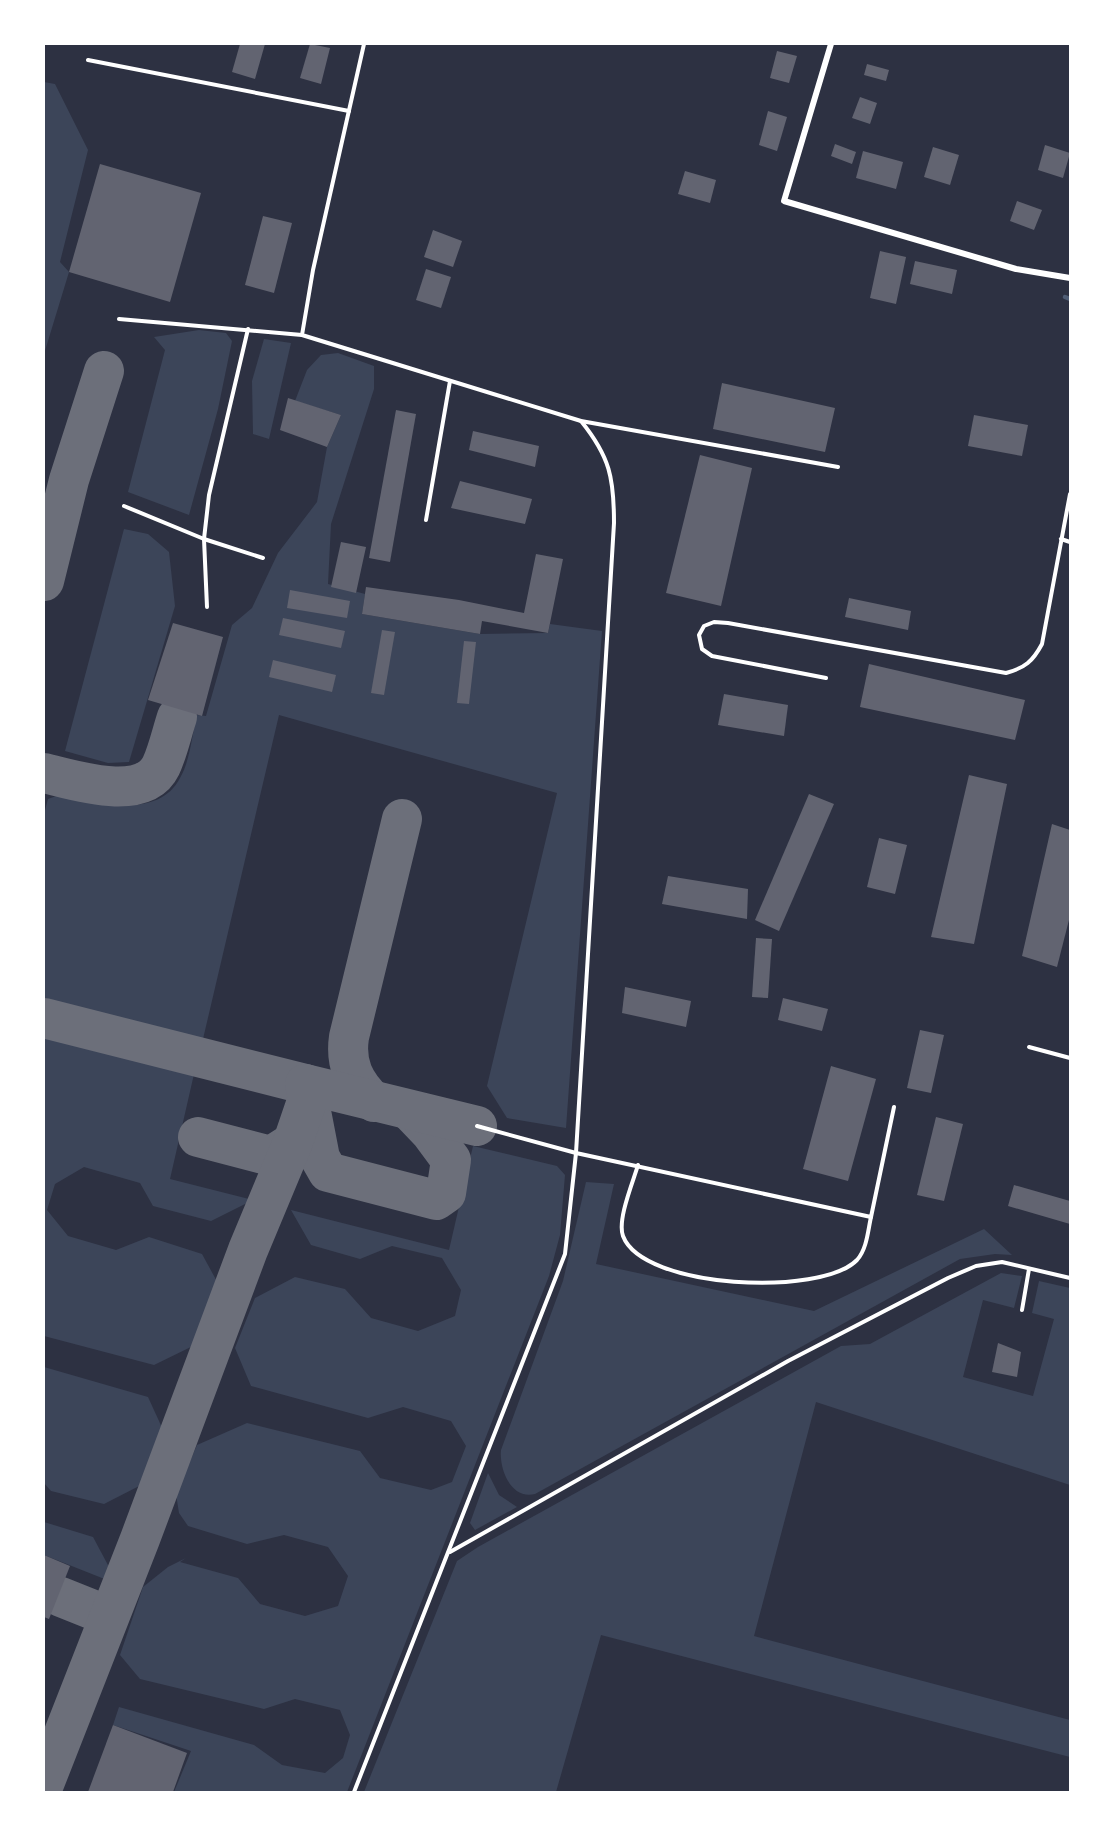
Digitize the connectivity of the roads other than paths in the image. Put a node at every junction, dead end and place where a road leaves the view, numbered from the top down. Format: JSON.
{"nodes":[{"id":1,"x":364,"y":44,"type":"edge"},
{"id":2,"x":831,"y":44,"type":"edge"},
{"id":3,"x":88,"y":60,"type":"dead end"},
{"id":4,"x":349,"y":111,"type":"junction"},
{"id":5,"x":1071,"y":278,"type":"edge"},
{"id":6,"x":119,"y":319,"type":"dead end"},
{"id":7,"x":248,"y":329,"type":"junction"},
{"id":8,"x":302,"y":335,"type":"junction"},
{"id":9,"x":450,"y":381,"type":"junction"},
{"id":10,"x":581,"y":421,"type":"junction"},
{"id":11,"x":838,"y":467,"type":"dead end"},
{"id":12,"x":1071,"y":494,"type":"edge"},
{"id":13,"x":124,"y":506,"type":"dead end"},
{"id":14,"x":426,"y":520,"type":"dead end"},
{"id":15,"x":204,"y":539,"type":"junction"},
{"id":16,"x":1061,"y":539,"type":"junction"},
{"id":17,"x":1071,"y":542,"type":"edge"},
{"id":18,"x":263,"y":558,"type":"dead end"},
{"id":19,"x":207,"y":607,"type":"dead end"},
{"id":20,"x":826,"y":678,"type":"dead end"},
{"id":21,"x":1029,"y":1047,"type":"dead end"},
{"id":22,"x":1071,"y":1058,"type":"edge"},
{"id":23,"x":894,"y":1107,"type":"dead end"},
{"id":24,"x":477,"y":1126,"type":"dead end"},
{"id":25,"x":576,"y":1153,"type":"junction"},
{"id":26,"x":638,"y":1165,"type":"junction"},
{"id":27,"x":872,"y":1216,"type":"junction"},
{"id":28,"x":1029,"y":1269,"type":"junction"},
{"id":29,"x":1071,"y":1278,"type":"edge"},
{"id":30,"x":1022,"y":1310,"type":"dead end"},
{"id":31,"x":450,"y":1553,"type":"junction"},
{"id":32,"x":354,"y":1792,"type":"edge"}],
"edges":[{"from":1,"to":4,"type":"lane"},
{"from":2,"to":5,"type":"street"},
{"from":3,"to":4,"type":"lane"},
{"from":4,"to":8,"type":"lane"},
{"from":6,"to":7,"type":"lane"},
{"from":7,"to":8,"type":"lane"},
{"from":7,"to":15,"type":"lane"},
{"from":8,"to":9,"type":"lane"},
{"from":9,"to":10,"type":"lane"},
{"from":9,"to":14,"type":"lane"},
{"from":10,"to":11,"type":"lane"},
{"from":10,"to":25,"type":"lane"},
{"from":12,"to":16,"type":"lane"},
{"from":13,"to":15,"type":"lane"},
{"from":15,"to":18,"type":"lane"},
{"from":15,"to":19,"type":"lane"},
{"from":16,"to":17,"type":"lane"},
{"from":16,"to":20,"type":"lane"},
{"from":21,"to":22,"type":"lane"},
{"from":23,"to":27,"type":"lane"},
{"from":24,"to":25,"type":"lane"},
{"from":25,"to":26,"type":"lane"},
{"from":25,"to":31,"type":"lane"},
{"from":26,"to":27,"type":"lane"},
{"from":26,"to":27,"type":"lane"},
{"from":28,"to":29,"type":"lane"},
{"from":28,"to":30,"type":"lane"},
{"from":28,"to":31,"type":"lane"},
{"from":31,"to":32,"type":"lane"}]}
